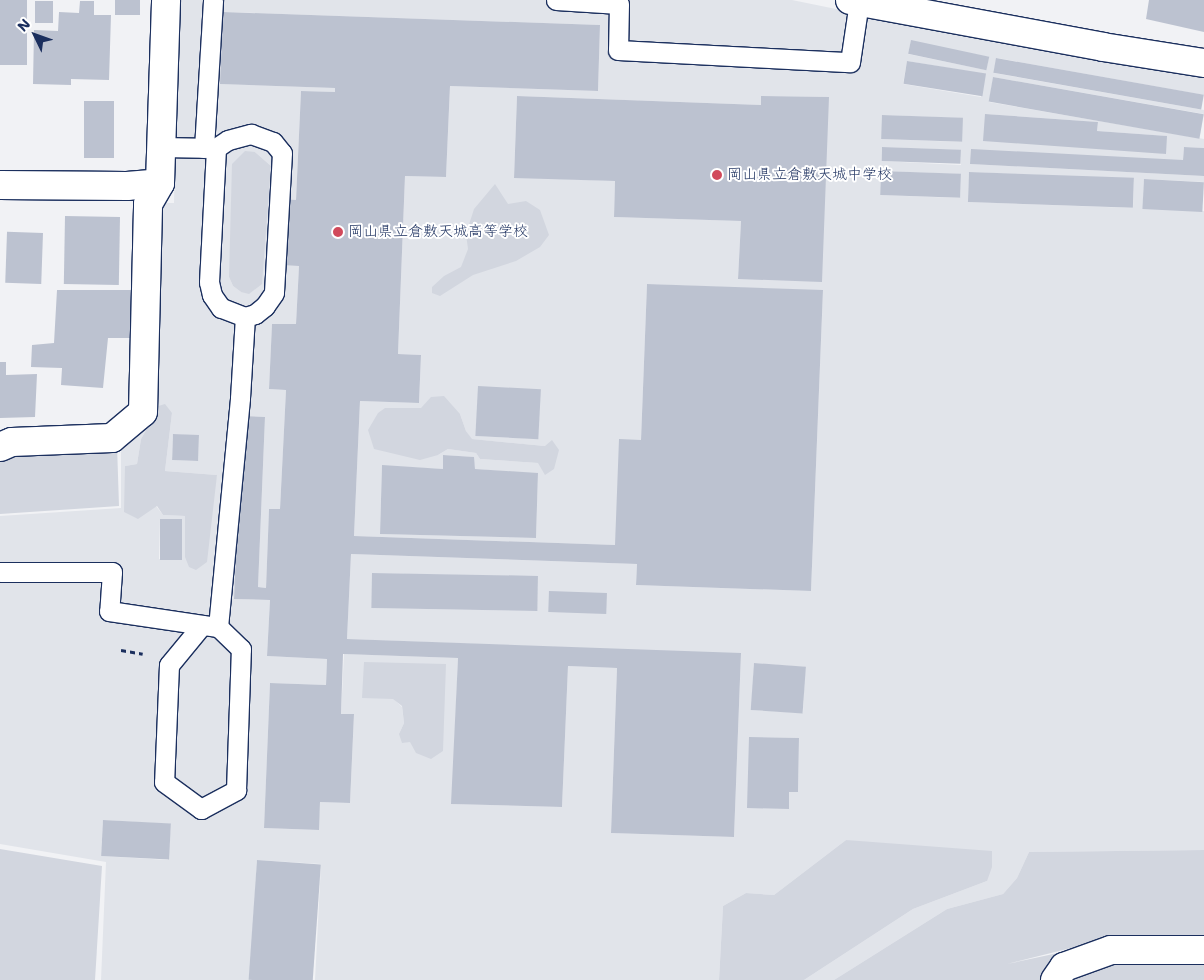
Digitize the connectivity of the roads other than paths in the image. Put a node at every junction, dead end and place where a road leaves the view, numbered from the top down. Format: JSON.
{"nodes":[{"id":1,"x":166,"y":0,"type":"edge"},
{"id":2,"x":213,"y":0,"type":"edge"},
{"id":3,"x":556,"y":0,"type":"edge"},
{"id":4,"x":854,"y":1,"type":"edge"},
{"id":5,"x":1204,"y":64,"type":"edge"},
{"id":6,"x":161,"y":148,"type":"junction"},
{"id":7,"x":210,"y":148,"type":"junction"},
{"id":8,"x":160,"y":183,"type":"junction"},
{"id":9,"x":0,"y":185,"type":"edge"},
{"id":10,"x":245,"y":316,"type":"junction"},
{"id":11,"x":0,"y":447,"type":"edge"},
{"id":12,"x":0,"y":572,"type":"edge"},
{"id":13,"x":210,"y":626,"type":"junction"},
{"id":14,"x":1204,"y":950,"type":"edge"},
{"id":15,"x":1055,"y":980,"type":"edge"}],
"edges":[{"from":1,"to":6,"type":"street"},
{"from":2,"to":7,"type":"lane"},
{"from":3,"to":4,"type":"lane"},
{"from":4,"to":5,"type":"street"},
{"from":6,"to":7,"type":"lane"},
{"from":6,"to":8,"type":"street"},
{"from":7,"to":10,"type":"lane"},
{"from":7,"to":10,"type":"lane"},
{"from":8,"to":9,"type":"street"},
{"from":8,"to":11,"type":"street"},
{"from":10,"to":13,"type":"lane"},
{"from":12,"to":13,"type":"lane"},
{"from":13,"to":13,"type":"lane"},
{"from":14,"to":15,"type":"street"}]}
